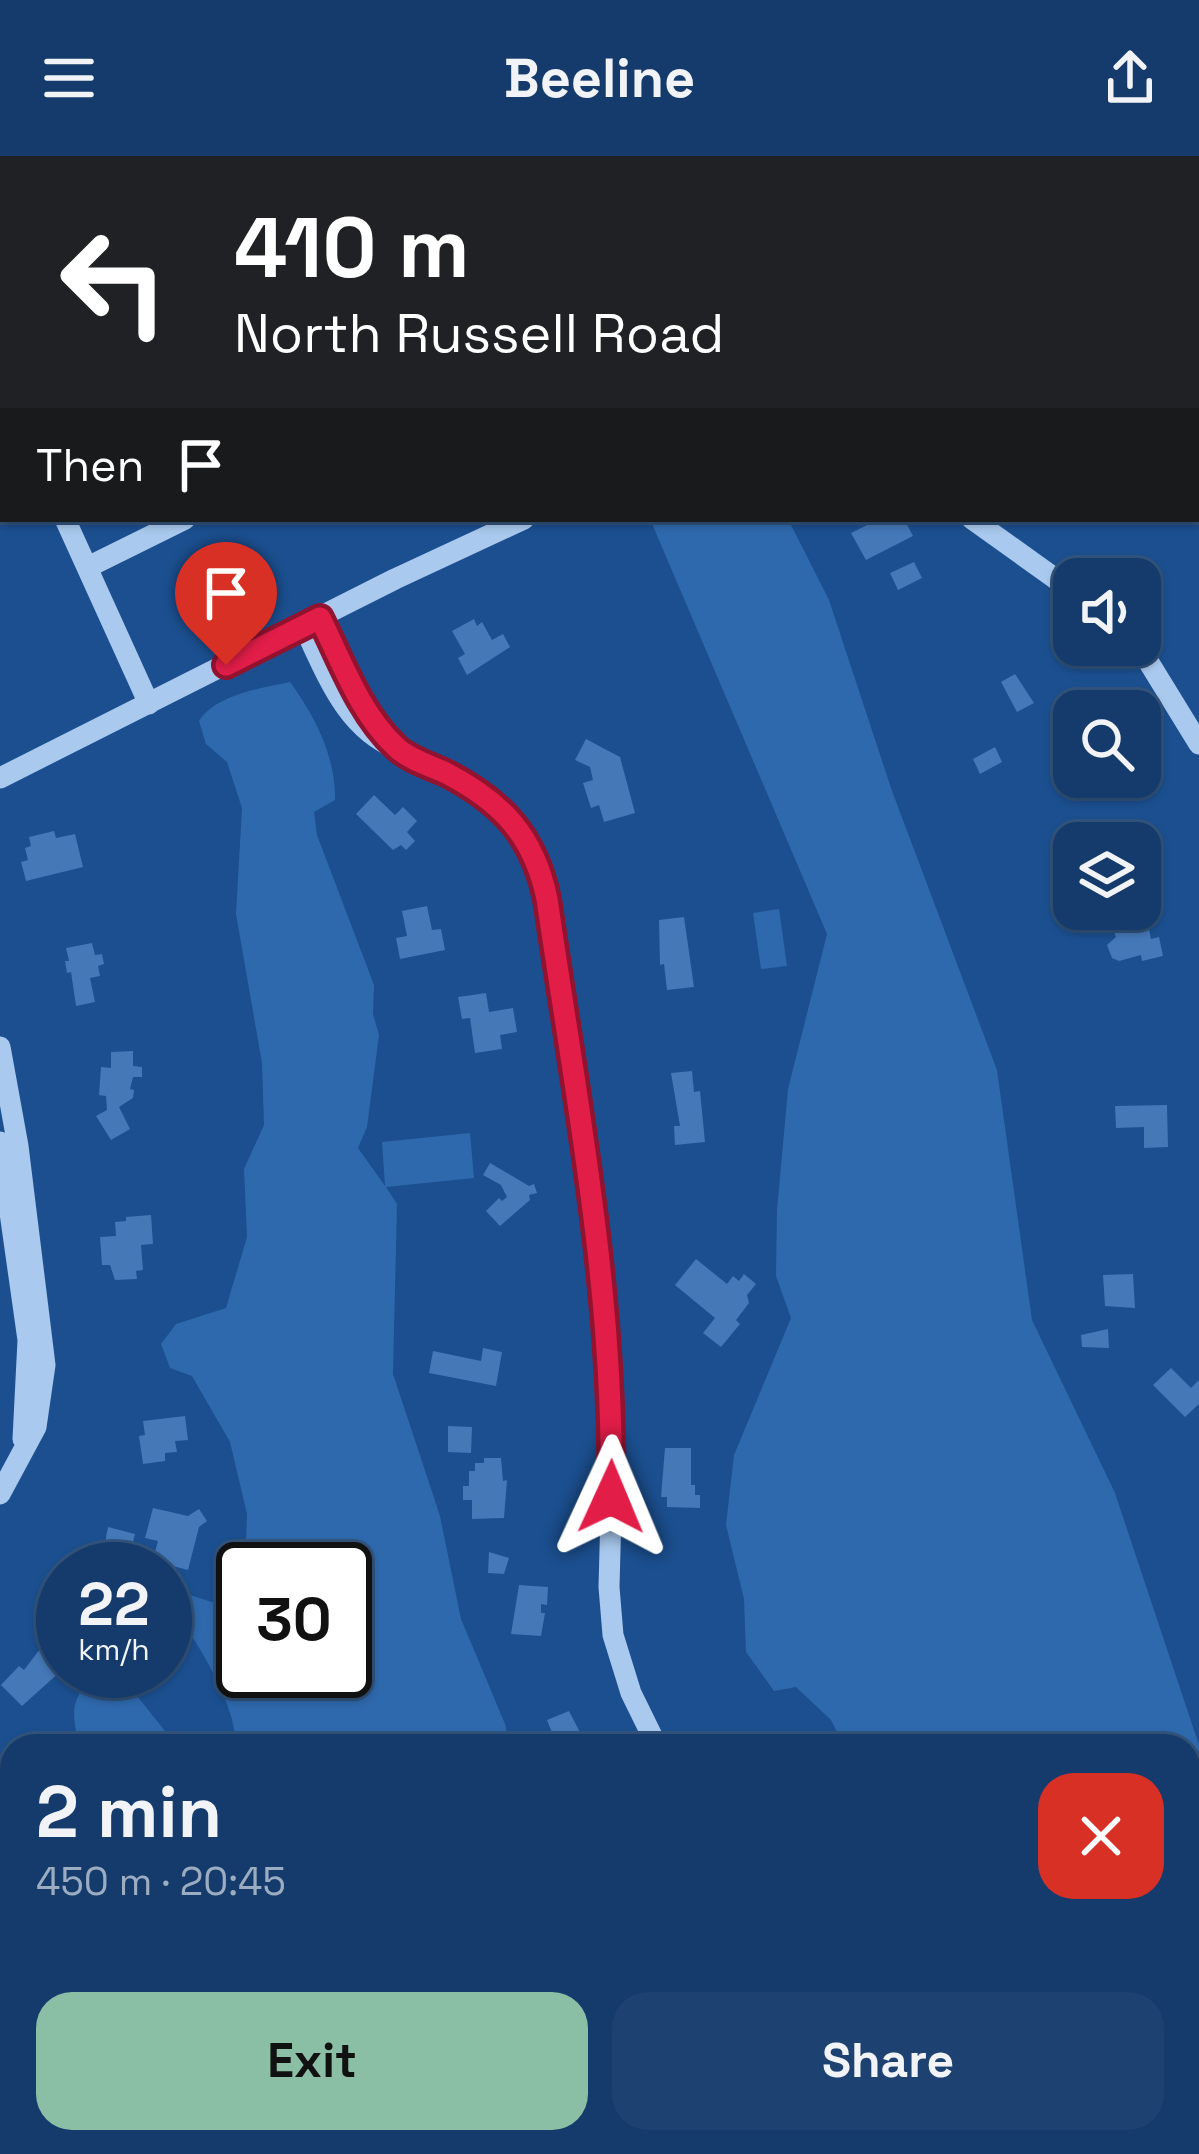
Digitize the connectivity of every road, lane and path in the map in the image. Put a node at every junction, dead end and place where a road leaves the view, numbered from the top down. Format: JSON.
{"nodes":[{"id":1,"x":66,"y":522,"type":"edge"},
{"id":2,"x":178,"y":522,"type":"edge"},
{"id":3,"x":518,"y":522,"type":"edge"},
{"id":4,"x":976,"y":522,"type":"edge"},
{"id":5,"x":88,"y":567,"type":"junction"},
{"id":6,"x":1053,"y":577,"type":"edge"},
{"id":7,"x":312,"y":622,"type":"junction"},
{"id":8,"x":1151,"y":666,"type":"edge"},
{"id":9,"x":149,"y":704,"type":"junction"},
{"id":10,"x":1199,"y":744,"type":"edge"},
{"id":11,"x":0,"y":778,"type":"edge"},
{"id":12,"x":0,"y":1047,"type":"edge"},
{"id":13,"x":0,"y":1142,"type":"edge"},
{"id":14,"x":23,"y":1447,"type":"junction"},
{"id":15,"x":0,"y":1494,"type":"edge"},
{"id":16,"x":651,"y":1734,"type":"edge"}],
"edges":[{"from":1,"to":5,"type":"street"},
{"from":2,"to":5,"type":"street"},
{"from":3,"to":7,"type":"street"},
{"from":4,"to":6,"type":"street"},
{"from":5,"to":9,"type":"street"},
{"from":7,"to":9,"type":"street"},
{"from":7,"to":16,"type":"street"},
{"from":8,"to":10,"type":"street"},
{"from":9,"to":11,"type":"street"},
{"from":12,"to":14,"type":"street"},
{"from":13,"to":14,"type":"street"},
{"from":14,"to":15,"type":"street"}]}
